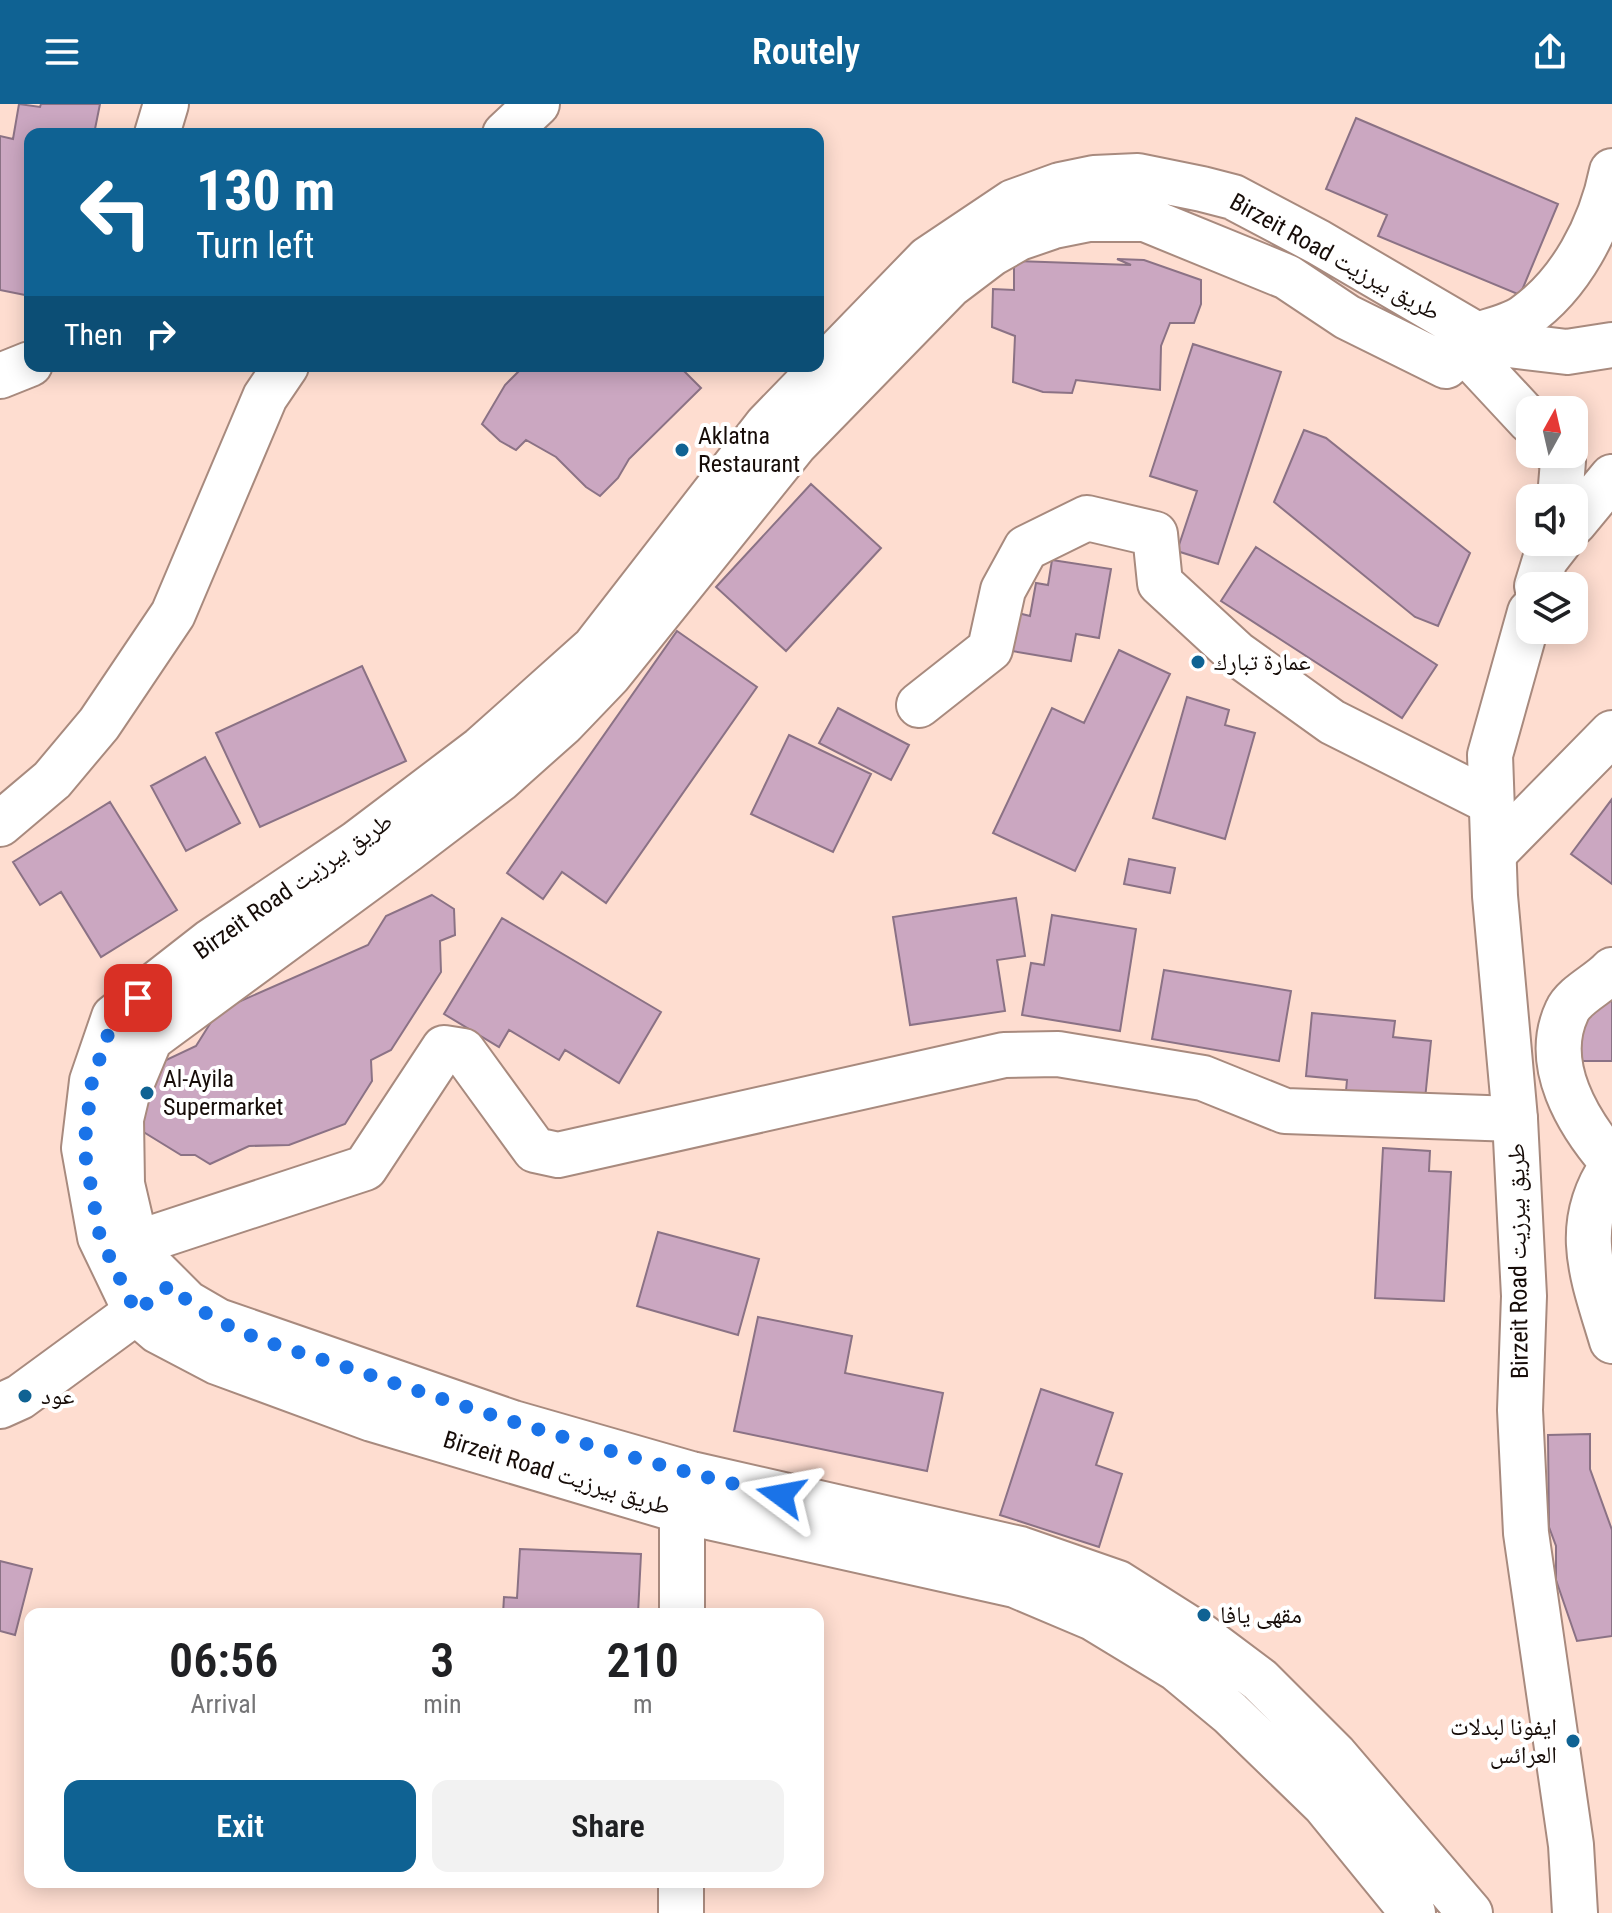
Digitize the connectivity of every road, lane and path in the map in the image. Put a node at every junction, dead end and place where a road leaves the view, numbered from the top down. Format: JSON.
{"nodes":[{"id":1,"x":166,"y":104,"type":"edge"},
{"id":2,"x":537,"y":104,"type":"edge"},
{"id":3,"x":159,"y":128,"type":"edge"},
{"id":4,"x":511,"y":128,"type":"edge"},
{"id":5,"x":1612,"y":171,"type":"edge"},
{"id":6,"x":1477,"y":335,"type":"junction"},
{"id":7,"x":1612,"y":345,"type":"edge"},
{"id":8,"x":24,"y":366,"type":"edge"},
{"id":9,"x":282,"y":372,"type":"edge"},
{"id":10,"x":0,"y":376,"type":"edge"},
{"id":11,"x":1516,"y":406,"type":"edge"},
{"id":12,"x":781,"y":435,"type":"junction"},
{"id":13,"x":1612,"y":477,"type":"edge"},
{"id":14,"x":1588,"y":506,"type":"edge"},
{"id":15,"x":1521,"y":644,"type":"edge"},
{"id":16,"x":919,"y":705,"type":"dead end"},
{"id":17,"x":1612,"y":733,"type":"edge"},
{"id":18,"x":1491,"y":802,"type":"junction"},
{"id":19,"x":0,"y":824,"type":"edge"},
{"id":20,"x":1494,"y":853,"type":"junction"},
{"id":21,"x":1612,"y":970,"type":"edge"},
{"id":22,"x":1515,"y":1119,"type":"junction"},
{"id":23,"x":1612,"y":1164,"type":"edge"},
{"id":24,"x":1612,"y":1211,"type":"edge"},
{"id":25,"x":137,"y":1243,"type":"junction"},
{"id":26,"x":1612,"y":1277,"type":"edge"},
{"id":27,"x":170,"y":1285,"type":"junction"},
{"id":28,"x":136,"y":1312,"type":"junction"},
{"id":29,"x":1612,"y":1341,"type":"edge"},
{"id":30,"x":0,"y":1406,"type":"edge"},
{"id":31,"x":682,"y":1511,"type":"junction"},
{"id":32,"x":682,"y":1608,"type":"edge"},
{"id":33,"x":1571,"y":1845,"type":"junction"},
{"id":34,"x":681,"y":1888,"type":"edge"},
{"id":35,"x":681,"y":1913,"type":"edge"},
{"id":36,"x":1413,"y":1913,"type":"edge"},
{"id":37,"x":1470,"y":1913,"type":"edge"},
{"id":38,"x":1575,"y":1913,"type":"edge"},
{"id":39,"x":1600,"y":1913,"type":"edge"}],
"edges":[{"from":1,"to":3,"type":"main road"},
{"from":2,"to":4,"type":"main road"},
{"from":5,"to":6,"type":"main road"},
{"from":6,"to":7,"type":"main road"},
{"from":6,"to":11,"type":"main road"},
{"from":6,"to":12,"type":"main road"},
{"from":8,"to":10,"type":"main road"},
{"from":9,"to":19,"type":"main road"},
{"from":12,"to":25,"type":"main road"},
{"from":12,"to":28,"type":"main road","name":"Birzeit Road طريق بيرزيت"},
{"from":13,"to":14,"type":"main road"},
{"from":15,"to":18,"type":"main road","name":"Birzeit Road طريق بيرزيت"},
{"from":16,"to":18,"type":"main road"},
{"from":17,"to":20,"type":"main road"},
{"from":18,"to":20,"type":"main road","name":"Birzeit Road طريق بيرزيت"},
{"from":20,"to":22,"type":"main road","name":"Birzeit Road طريق بيرزيت"},
{"from":21,"to":23,"type":"main road"},
{"from":22,"to":25,"type":"main road"},
{"from":22,"to":33,"type":"main road","name":"Birzeit Road طريق بيرزيت"},
{"from":23,"to":29,"type":"main road"},
{"from":24,"to":26,"type":"main road"},
{"from":25,"to":27,"type":"main road"},
{"from":27,"to":28,"type":"main road"},
{"from":27,"to":37,"type":"main road"},
{"from":28,"to":30,"type":"main road"},
{"from":28,"to":31,"type":"main road","name":"Birzeit Road طريق بيرزيت"},
{"from":31,"to":32,"type":"main road"},
{"from":31,"to":36,"type":"main road","name":"Birzeit Road طريق بيرزيت"},
{"from":33,"to":38,"type":"main road","name":"Birzeit Road طريق بيرزيت"},
{"from":33,"to":39,"type":"main road"},
{"from":34,"to":35,"type":"main road"}]}
